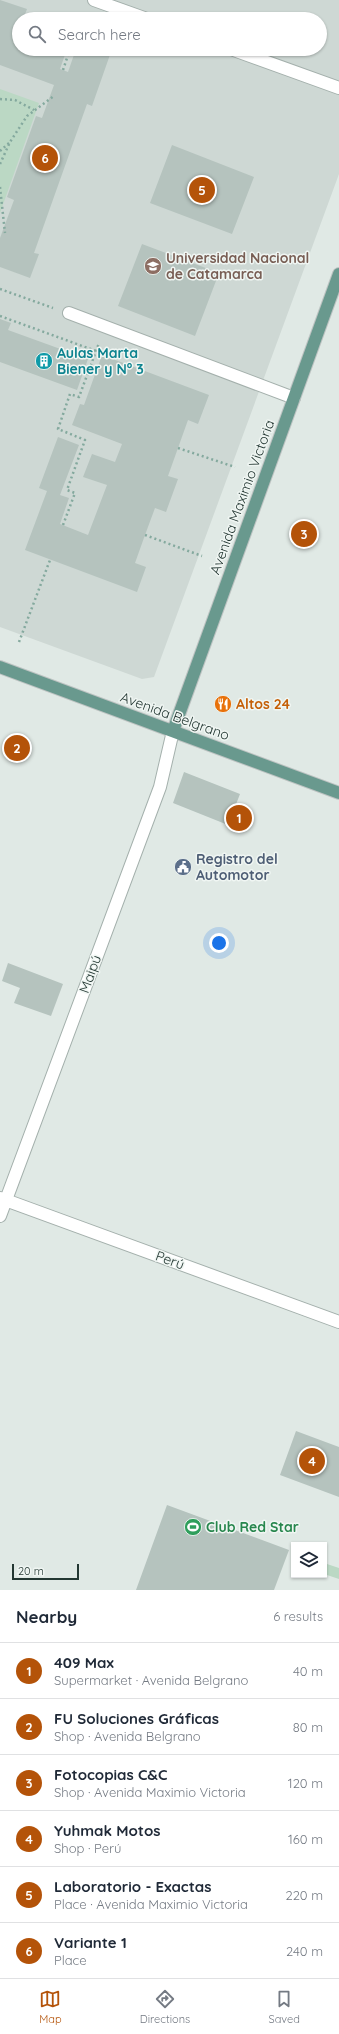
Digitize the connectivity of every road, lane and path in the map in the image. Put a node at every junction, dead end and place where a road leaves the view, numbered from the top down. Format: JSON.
{"nodes":[{"id":1,"x":94,"y":0,"type":"edge"},
{"id":2,"x":127,"y":12,"type":"edge"},
{"id":3,"x":68,"y":56,"type":"edge"},
{"id":4,"x":250,"y":56,"type":"edge"},
{"id":5,"x":63,"y":70,"type":"dead end"},
{"id":6,"x":339,"y":88,"type":"edge"},
{"id":7,"x":54,"y":96,"type":"dead end"},
{"id":8,"x":0,"y":99,"type":"edge"},
{"id":9,"x":34,"y":110,"type":"junction"},
{"id":10,"x":10,"y":142,"type":"junction"},
{"id":11,"x":0,"y":151,"type":"edge"},
{"id":12,"x":0,"y":164,"type":"edge"},
{"id":13,"x":0,"y":187,"type":"edge"},
{"id":14,"x":5,"y":233,"type":"dead end"},
{"id":15,"x":339,"y":277,"type":"edge"},
{"id":16,"x":0,"y":289,"type":"edge"},
{"id":17,"x":69,"y":313,"type":"joint"},
{"id":18,"x":0,"y":316,"type":"edge"},
{"id":19,"x":105,"y":327,"type":"junction"},
{"id":20,"x":96,"y":351,"type":"junction"},
{"id":21,"x":294,"y":398,"type":"junction"},
{"id":22,"x":178,"y":448,"type":"dead end"},
{"id":23,"x":235,"y":467,"type":"dead end"},
{"id":24,"x":63,"y":526,"type":"dead end"},
{"id":25,"x":145,"y":535,"type":"dead end"},
{"id":26,"x":202,"y":556,"type":"dead end"},
{"id":27,"x":50,"y":560,"type":"dead end"},
{"id":28,"x":19,"y":642,"type":"dead end"},
{"id":29,"x":0,"y":668,"type":"edge"},
{"id":30,"x":173,"y":731,"type":"junction"},
{"id":31,"x":339,"y":793,"type":"edge"},
{"id":32,"x":3,"y":1199,"type":"edge"},
{"id":33,"x":0,"y":1216,"type":"edge"},
{"id":34,"x":339,"y":1322,"type":"edge"}],
"edges":[{"from":1,"to":2,"type":"street"},
{"from":3,"to":5,"type":"path"},
{"from":4,"to":6,"type":"street"},
{"from":7,"to":9,"type":"path"},
{"from":8,"to":9,"type":"path"},
{"from":9,"to":10,"type":"path"},
{"from":10,"to":11,"type":"path"},
{"from":10,"to":12,"type":"path"},
{"from":13,"to":14,"type":"path"},
{"from":15,"to":21,"type":"main road","name":"Avenida Maximio Victoria"},
{"from":16,"to":17,"type":"path"},
{"from":17,"to":19,"type":"street"},
{"from":18,"to":20,"type":"path"},
{"from":19,"to":20,"type":"path"},
{"from":19,"to":21,"type":"street"},
{"from":20,"to":24,"type":"path"},
{"from":21,"to":30,"type":"main road","name":"Avenida Maximio Victoria"},
{"from":22,"to":23,"type":"path"},
{"from":25,"to":26,"type":"path"},
{"from":27,"to":28,"type":"path"},
{"from":29,"to":30,"type":"main road","name":"Avenida Belgrano"},
{"from":30,"to":31,"type":"main road","name":"Avenida Belgrano"},
{"from":30,"to":32,"type":"street","name":"Maipú"},
{"from":32,"to":33,"type":"street","name":"Maipú"},
{"from":32,"to":34,"type":"street","name":"Perú"}]}
